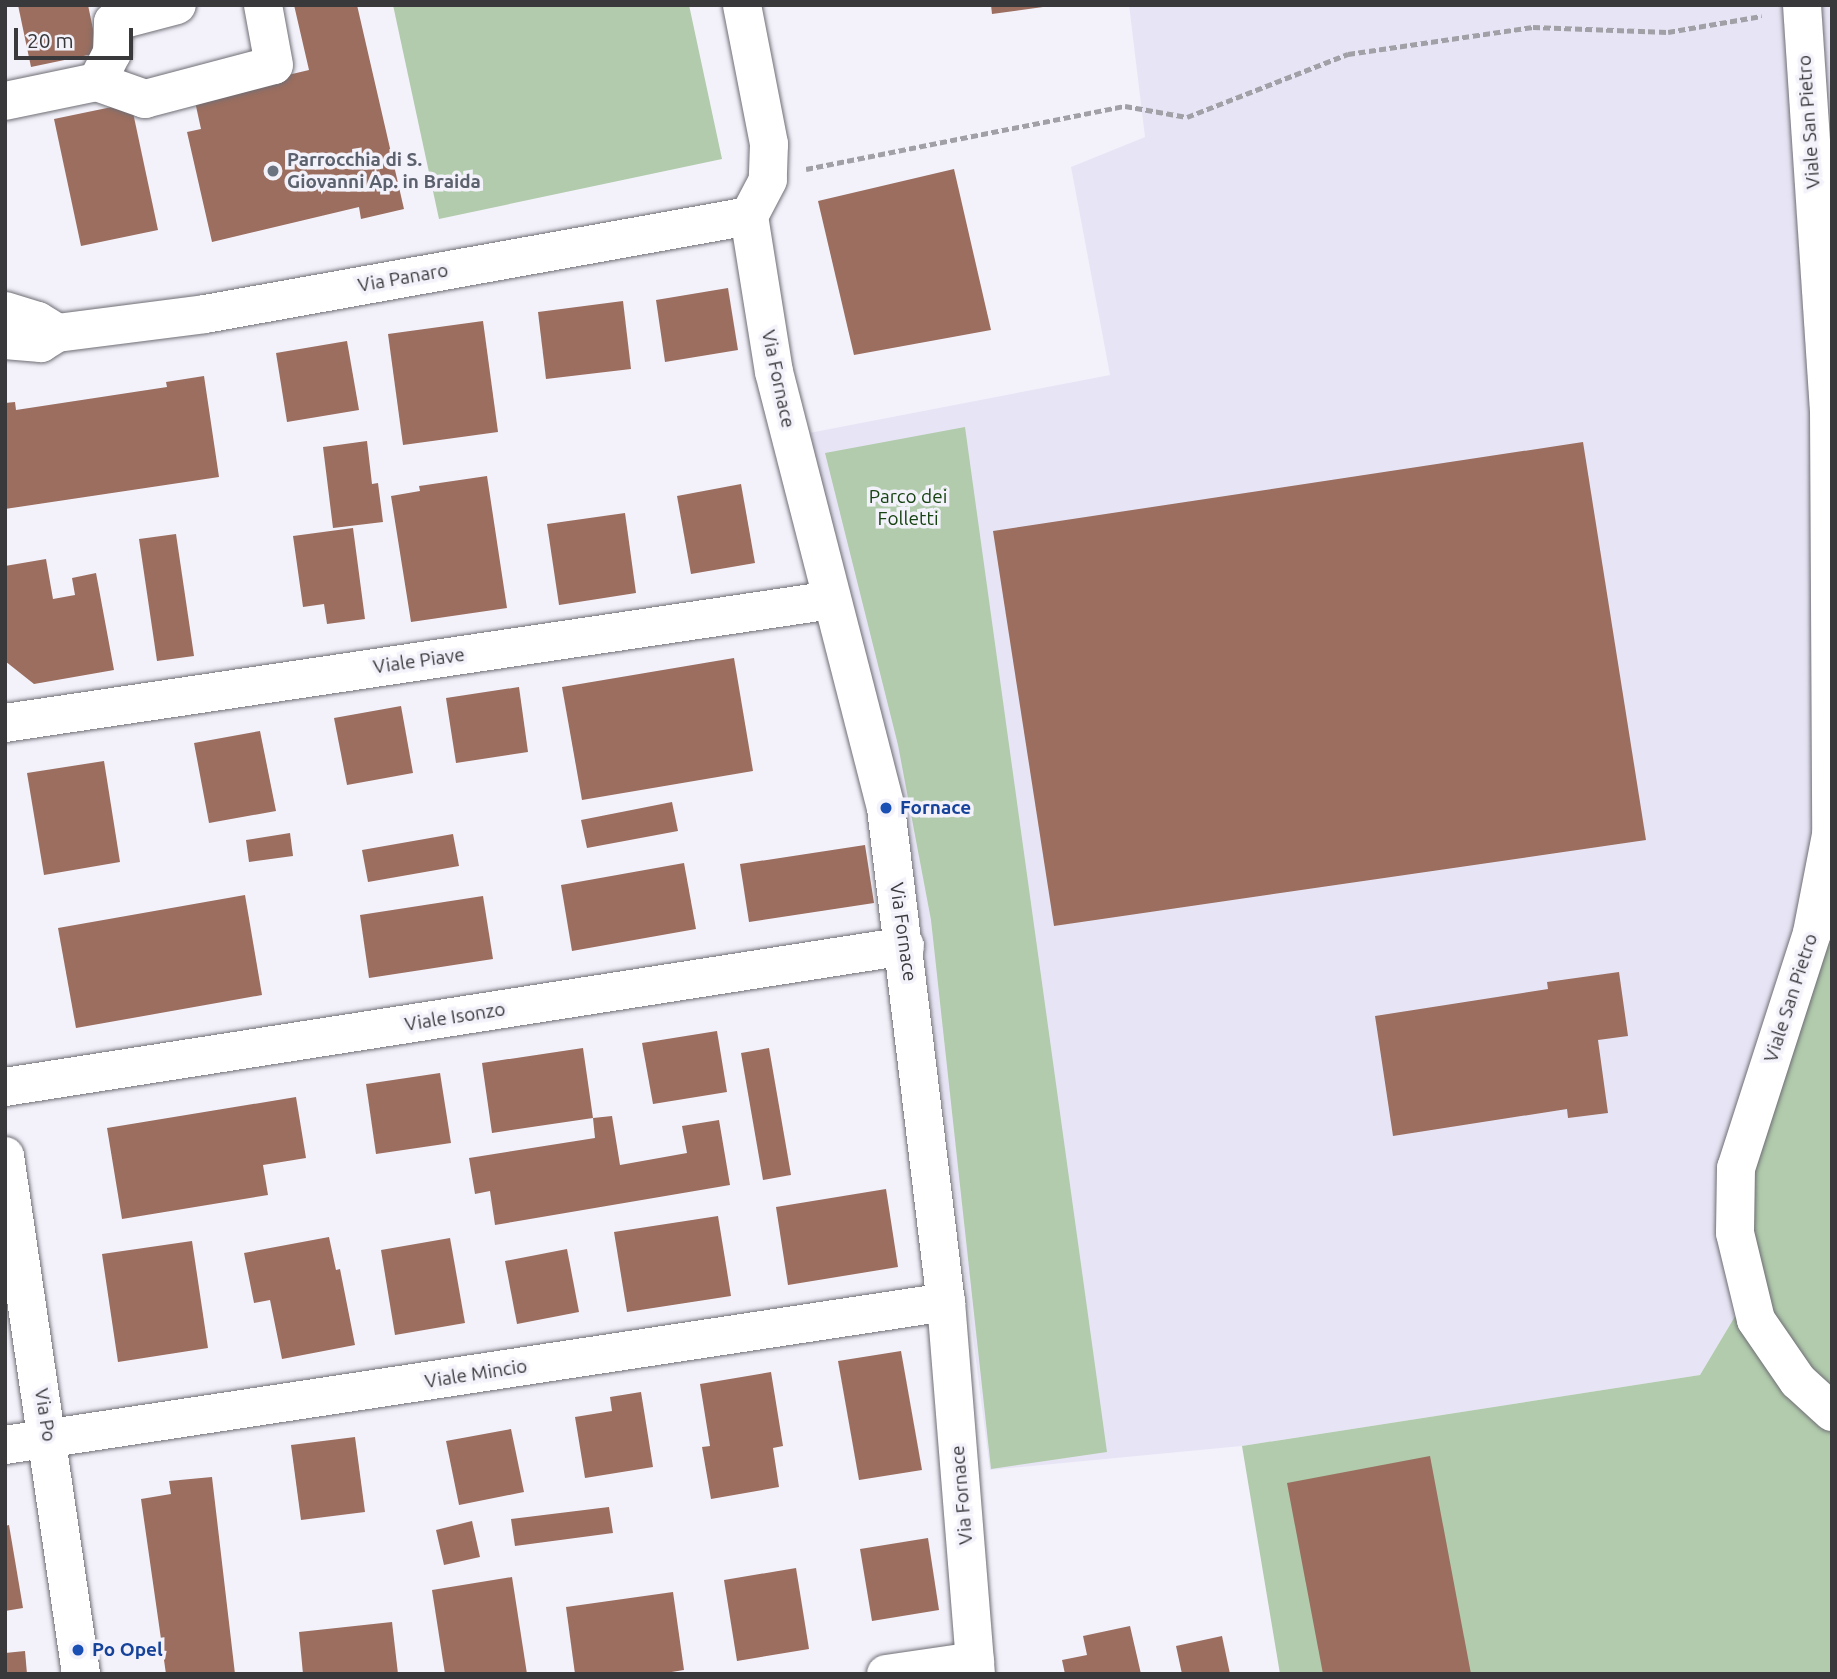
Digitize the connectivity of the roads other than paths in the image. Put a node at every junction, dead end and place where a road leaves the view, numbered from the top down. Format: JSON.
{"nodes":[{"id":1,"x":177,"y":5,"type":"edge"},
{"id":2,"x":262,"y":5,"type":"edge"},
{"id":3,"x":742,"y":5,"type":"edge"},
{"id":4,"x":1802,"y":8,"type":"edge"},
{"id":5,"x":97,"y":82,"type":"junction"},
{"id":6,"x":5,"y":101,"type":"edge"},
{"id":7,"x":748,"y":216,"type":"junction"},
{"id":8,"x":5,"y":311,"type":"edge"},
{"id":9,"x":57,"y":333,"type":"junction"},
{"id":10,"x":5,"y":340,"type":"edge"},
{"id":11,"x":832,"y":600,"type":"junction"},
{"id":12,"x":5,"y":723,"type":"edge"},
{"id":13,"x":905,"y":946,"type":"junction"},
{"id":14,"x":5,"y":1087,"type":"edge"},
{"id":15,"x":5,"y":1156,"type":"edge"},
{"id":16,"x":946,"y":1302,"type":"junction"},
{"id":17,"x":1832,"y":1412,"type":"edge"},
{"id":18,"x":49,"y":1439,"type":"junction"},
{"id":19,"x":5,"y":1446,"type":"edge"},
{"id":20,"x":975,"y":1667,"type":"edge"},
{"id":21,"x":81,"y":1674,"type":"edge"},
{"id":22,"x":886,"y":1674,"type":"edge"}],
"edges":[{"from":1,"to":5,"type":"street"},
{"from":2,"to":5,"type":"street"},
{"from":3,"to":7,"type":"street"},
{"from":4,"to":17,"type":"street","name":"Viale San Pietro"},
{"from":5,"to":6,"type":"street"},
{"from":7,"to":9,"type":"street","name":"Via Panaro"},
{"from":7,"to":11,"type":"street","name":"Via Fornace"},
{"from":8,"to":9,"type":"street"},
{"from":9,"to":10,"type":"street","name":"Via Panaro"},
{"from":11,"to":12,"type":"street","name":"Viale Piave"},
{"from":11,"to":13,"type":"street","name":"Via Fornace"},
{"from":13,"to":14,"type":"street","name":"Viale Isonzo"},
{"from":13,"to":16,"type":"street","name":"Via Fornace"},
{"from":15,"to":18,"type":"street","name":"Via Po"},
{"from":16,"to":18,"type":"street","name":"Viale Mincio"},
{"from":16,"to":20,"type":"street","name":"Via Fornace"},
{"from":18,"to":19,"type":"street","name":"Viale Mincio"},
{"from":18,"to":21,"type":"street","name":"Via Po"},
{"from":20,"to":22,"type":"street"}]}
